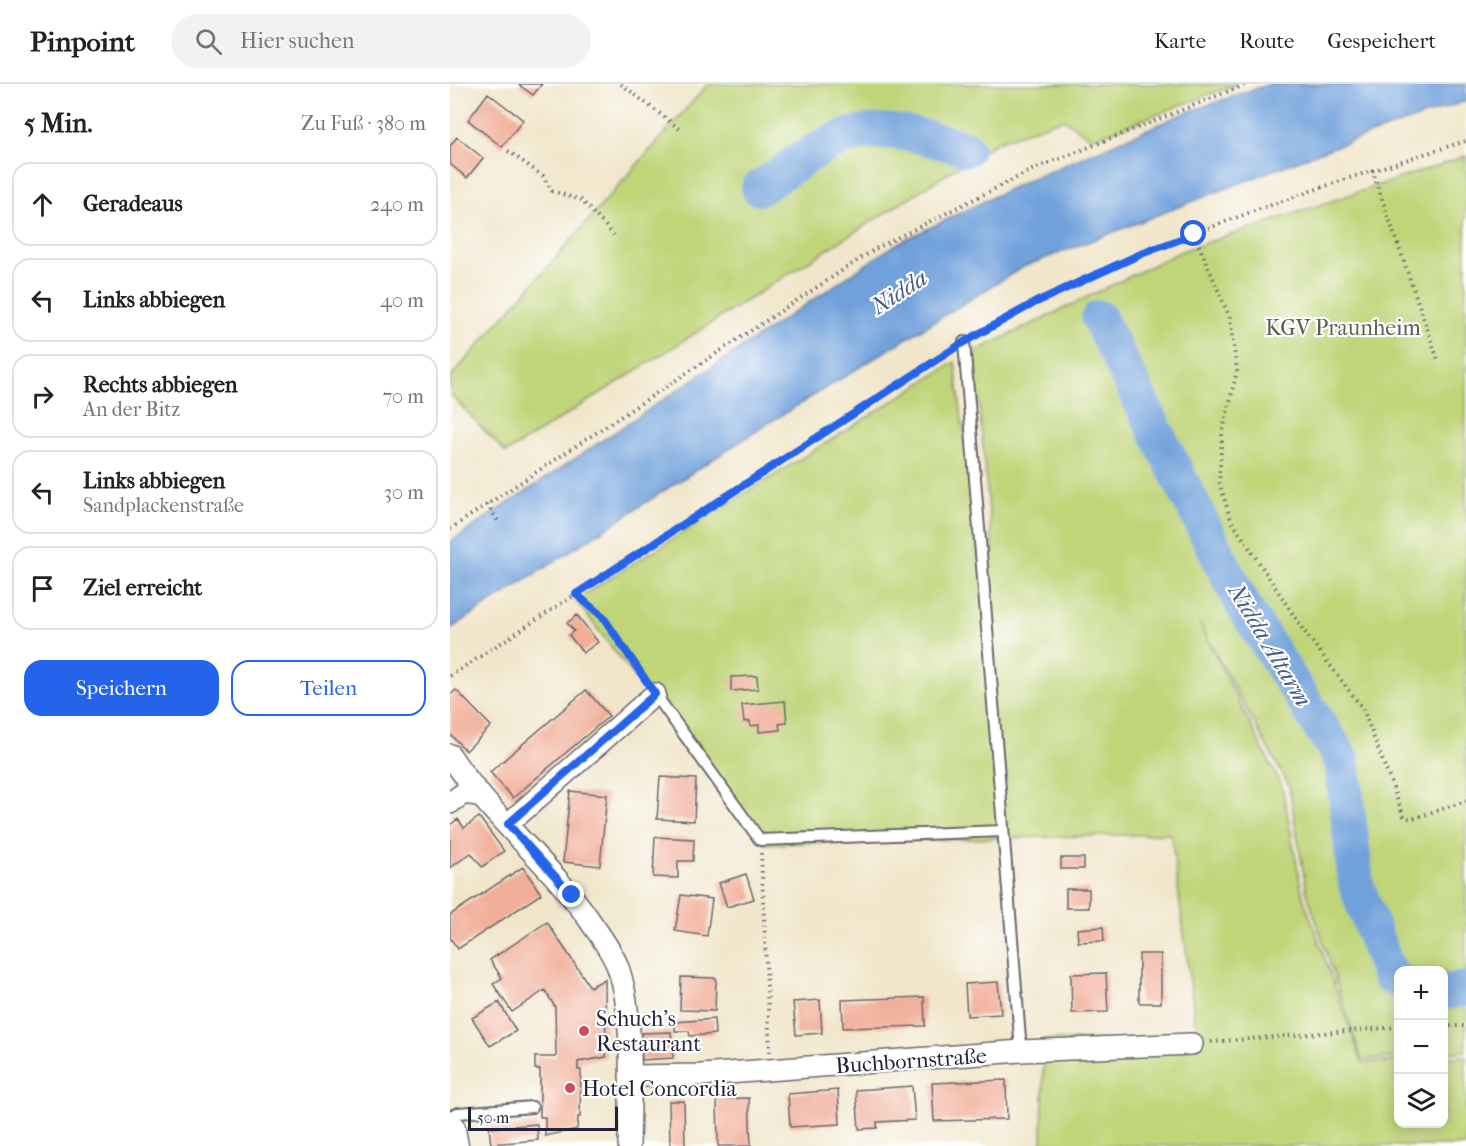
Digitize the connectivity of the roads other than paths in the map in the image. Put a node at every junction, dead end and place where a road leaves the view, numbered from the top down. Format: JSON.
{"nodes":[{"id":1,"x":964,"y":342,"type":"road end"},
{"id":2,"x":655,"y":694,"type":"joint"},
{"id":3,"x":450,"y":755,"type":"edge"},
{"id":4,"x":478,"y":795,"type":"junction"},
{"id":5,"x":450,"y":803,"type":"edge"},
{"id":6,"x":508,"y":824,"type":"junction"},
{"id":7,"x":1003,"y":831,"type":"junction"},
{"id":8,"x":1192,"y":1044,"type":"road end"},
{"id":9,"x":1021,"y":1051,"type":"junction"},
{"id":10,"x":630,"y":1076,"type":"junction"},
{"id":11,"x":532,"y":1107,"type":"dead end"},
{"id":12,"x":450,"y":1116,"type":"edge"},
{"id":13,"x":450,"y":1129,"type":"edge"},
{"id":14,"x":453,"y":1146,"type":"edge"},
{"id":15,"x":629,"y":1146,"type":"edge"}],
"edges":[{"from":1,"to":7,"type":"lane"},
{"from":2,"to":6,"type":"street"},
{"from":2,"to":7,"type":"lane"},
{"from":3,"to":4,"type":"street"},
{"from":4,"to":5,"type":"street"},
{"from":4,"to":6,"type":"street"},
{"from":6,"to":10,"type":"street"},
{"from":7,"to":9,"type":"lane"},
{"from":8,"to":9,"type":"street","name":"Buchbornstraße"},
{"from":9,"to":10,"type":"street","name":"Buchbornstraße"},
{"from":10,"to":15,"type":"street"},
{"from":11,"to":12,"type":"lane"},
{"from":13,"to":14,"type":"main road"}]}
